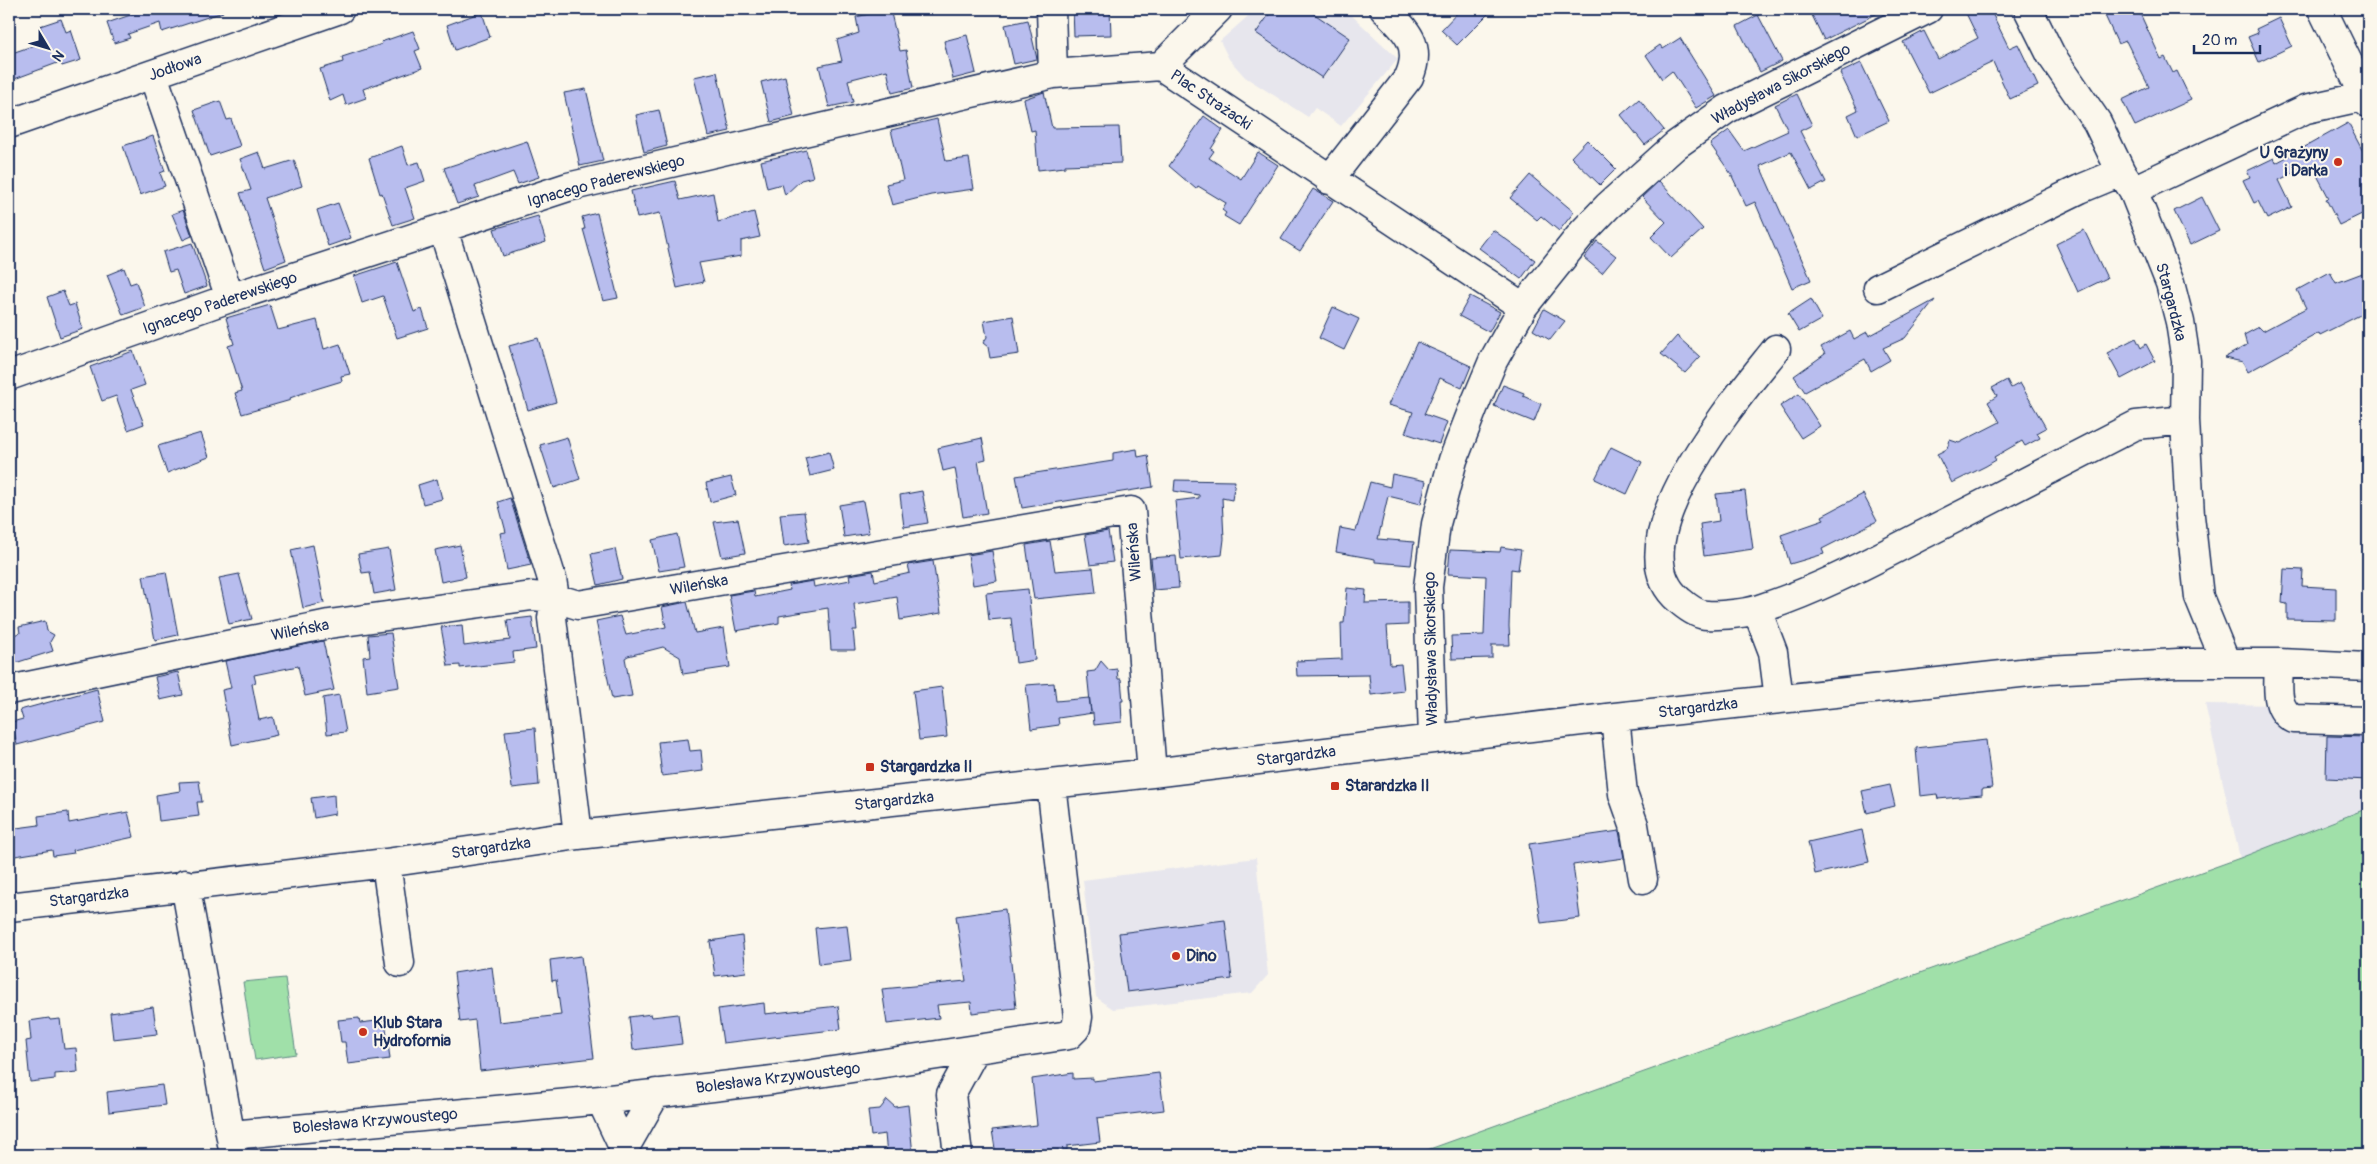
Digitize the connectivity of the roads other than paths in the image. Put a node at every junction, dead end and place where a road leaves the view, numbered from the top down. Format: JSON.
{"nodes":[{"id":1,"x":340,"y":9,"type":"edge"},
{"id":2,"x":1051,"y":9,"type":"edge"},
{"id":3,"x":1218,"y":9,"type":"edge"},
{"id":4,"x":1384,"y":9,"type":"edge"},
{"id":5,"x":1928,"y":9,"type":"edge"},
{"id":6,"x":2028,"y":9,"type":"edge"},
{"id":7,"x":2322,"y":9,"type":"edge"},
{"id":8,"x":1161,"y":66,"type":"junction"},
{"id":9,"x":1053,"y":74,"type":"junction"},
{"id":10,"x":153,"y":75,"type":"junction"},
{"id":11,"x":2364,"y":84,"type":"edge"},
{"id":12,"x":9,"y":124,"type":"edge"},
{"id":13,"x":1329,"y":180,"type":"junction"},
{"id":14,"x":2127,"y":181,"type":"junction"},
{"id":15,"x":443,"y":229,"type":"junction"},
{"id":16,"x":1878,"y":288,"type":"dead end"},
{"id":17,"x":230,"y":298,"type":"junction"},
{"id":18,"x":1523,"y":307,"type":"junction"},
{"id":19,"x":1776,"y":349,"type":"dead end"},
{"id":20,"x":9,"y":376,"type":"edge"},
{"id":21,"x":2184,"y":420,"type":"junction"},
{"id":22,"x":555,"y":598,"type":"junction"},
{"id":23,"x":1757,"y":610,"type":"junction"},
{"id":24,"x":2226,"y":663,"type":"junction"},
{"id":25,"x":2279,"y":663,"type":"junction"},
{"id":26,"x":2368,"y":667,"type":"edge"},
{"id":27,"x":9,"y":690,"type":"edge"},
{"id":28,"x":1779,"y":699,"type":"junction"},
{"id":29,"x":1615,"y":718,"type":"junction"},
{"id":30,"x":2368,"y":721,"type":"edge"},
{"id":31,"x":1433,"y":740,"type":"junction"},
{"id":32,"x":1152,"y":773,"type":"junction"},
{"id":33,"x":1051,"y":784,"type":"junction"},
{"id":34,"x":578,"y":835,"type":"junction"},
{"id":35,"x":386,"y":863,"type":"junction"},
{"id":36,"x":1643,"y":879,"type":"dead end"},
{"id":37,"x":185,"y":884,"type":"junction"},
{"id":38,"x":9,"y":907,"type":"edge"},
{"id":39,"x":400,"y":963,"type":"dead end"},
{"id":40,"x":975,"y":1050,"type":"junction"},
{"id":41,"x":656,"y":1093,"type":"junction"},
{"id":42,"x":600,"y":1100,"type":"junction"},
{"id":43,"x":233,"y":1145,"type":"edge"},
{"id":44,"x":624,"y":1152,"type":"edge"},
{"id":45,"x":958,"y":1155,"type":"edge"}],
"edges":[{"from":1,"to":10,"type":"street","name":"Jodłowa"},
{"from":2,"to":9,"type":"street"},
{"from":3,"to":8,"type":"street","name":"Plac Strażacki"},
{"from":4,"to":13,"type":"street"},
{"from":5,"to":18,"type":"street","name":"Władysława Sikorskiego"},
{"from":6,"to":14,"type":"street","name":"Stargardzka"},
{"from":7,"to":11,"type":"street"},
{"from":8,"to":9,"type":"street","name":"Ignacego Paderewskiego"},
{"from":8,"to":13,"type":"street","name":"Plac Strażacki"},
{"from":9,"to":15,"type":"street","name":"Ignacego Paderewskiego"},
{"from":10,"to":12,"type":"street","name":"Jodłowa"},
{"from":10,"to":17,"type":"street"},
{"from":11,"to":14,"type":"street"},
{"from":13,"to":18,"type":"street","name":"Plac Strażacki"},
{"from":14,"to":16,"type":"street"},
{"from":14,"to":21,"type":"street","name":"Stargardzka"},
{"from":15,"to":17,"type":"street","name":"Ignacego Paderewskiego"},
{"from":15,"to":22,"type":"street"},
{"from":17,"to":20,"type":"street","name":"Ignacego Paderewskiego"},
{"from":18,"to":31,"type":"street","name":"Władysława Sikorskiego"},
{"from":19,"to":23,"type":"street"},
{"from":21,"to":23,"type":"street"},
{"from":21,"to":24,"type":"street","name":"Stargardzka"},
{"from":22,"to":27,"type":"street","name":"Wileńska"},
{"from":22,"to":32,"type":"street","name":"Wileńska"},
{"from":22,"to":34,"type":"street"},
{"from":23,"to":28,"type":"street"},
{"from":24,"to":25,"type":"street","name":"Stargardzka"},
{"from":24,"to":28,"type":"street","name":"Stargardzka"},
{"from":25,"to":26,"type":"street","name":"Stargardzka"},
{"from":25,"to":30,"type":"street"},
{"from":28,"to":29,"type":"street","name":"Stargardzka"},
{"from":29,"to":31,"type":"street","name":"Stargardzka"},
{"from":29,"to":36,"type":"street"},
{"from":31,"to":32,"type":"street","name":"Stargardzka"},
{"from":32,"to":33,"type":"street","name":"Stargardzka"},
{"from":33,"to":34,"type":"street","name":"Stargardzka"},
{"from":33,"to":40,"type":"street","name":"Bolesława Krzywoustego"},
{"from":34,"to":35,"type":"street","name":"Stargardzka"},
{"from":35,"to":37,"type":"street","name":"Stargardzka"},
{"from":35,"to":39,"type":"street"},
{"from":37,"to":38,"type":"street","name":"Stargardzka"},
{"from":37,"to":43,"type":"street","name":"Bolesława Krzywoustego"},
{"from":40,"to":41,"type":"street","name":"Bolesława Krzywoustego"},
{"from":40,"to":45,"type":"street"},
{"from":41,"to":42,"type":"street","name":"Bolesława Krzywoustego"},
{"from":41,"to":44,"type":"street"},
{"from":42,"to":43,"type":"street","name":"Bolesława Krzywoustego"},
{"from":42,"to":44,"type":"street"}]}
